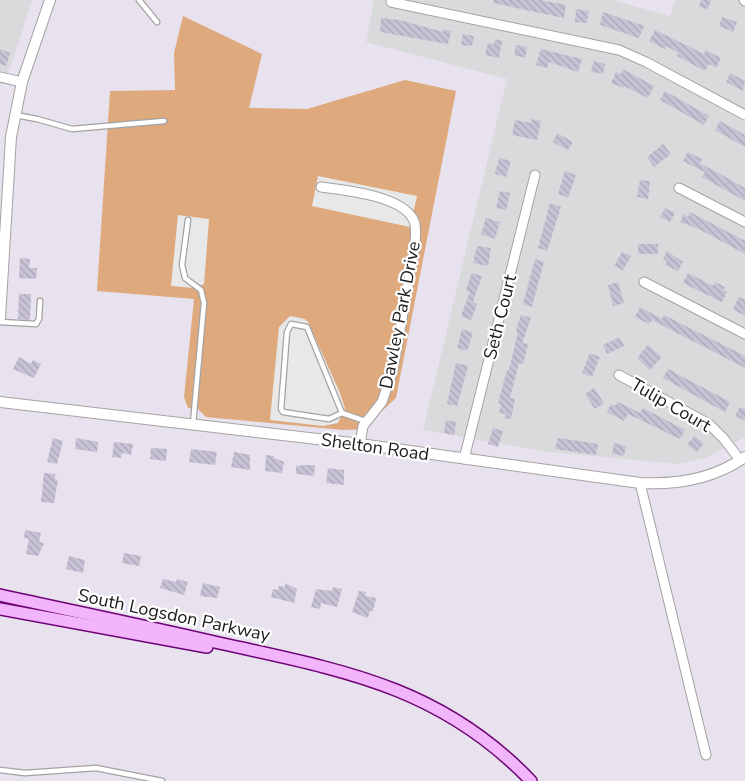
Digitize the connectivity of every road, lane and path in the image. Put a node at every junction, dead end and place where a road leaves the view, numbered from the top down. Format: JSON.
{"nodes":[{"id":1,"x":50,"y":0,"type":"edge"},
{"id":2,"x":139,"y":0,"type":"edge"},
{"id":3,"x":391,"y":2,"type":"dead end"},
{"id":4,"x":157,"y":22,"type":"dead end"},
{"id":5,"x":0,"y":77,"type":"edge"},
{"id":6,"x":22,"y":82,"type":"junction"},
{"id":7,"x":14,"y":115,"type":"junction"},
{"id":8,"x":745,"y":115,"type":"edge"},
{"id":9,"x":164,"y":121,"type":"dead end"},
{"id":10,"x":535,"y":175,"type":"dead end"},
{"id":11,"x":321,"y":187,"type":"dead end"},
{"id":12,"x":679,"y":188,"type":"dead end"},
{"id":13,"x":188,"y":220,"type":"dead end"},
{"id":14,"x":745,"y":222,"type":"edge"},
{"id":15,"x":644,"y":282,"type":"dead end"},
{"id":16,"x":0,"y":298,"type":"edge"},
{"id":17,"x":40,"y":300,"type":"dead end"},
{"id":18,"x":0,"y":320,"type":"edge"},
{"id":19,"x":745,"y":334,"type":"edge"},
{"id":20,"x":619,"y":375,"type":"dead end"},
{"id":21,"x":0,"y":402,"type":"edge"},
{"id":22,"x":342,"y":413,"type":"junction"},
{"id":23,"x":365,"y":421,"type":"junction"},
{"id":24,"x":193,"y":424,"type":"junction"},
{"id":25,"x":360,"y":444,"type":"junction"},
{"id":26,"x":464,"y":459,"type":"junction"},
{"id":27,"x":742,"y":459,"type":"edge"},
{"id":28,"x":640,"y":483,"type":"junction"},
{"id":29,"x":0,"y":595,"type":"edge"},
{"id":30,"x":0,"y":609,"type":"edge"},
{"id":31,"x":339,"y":670,"type":"junction"},
{"id":32,"x":706,"y":755,"type":"dead end"},
{"id":33,"x":0,"y":770,"type":"edge"},
{"id":34,"x":162,"y":781,"type":"edge"},
{"id":35,"x":531,"y":781,"type":"edge"}],
"edges":[{"from":1,"to":6,"type":"street"},
{"from":2,"to":4,"type":"lane"},
{"from":3,"to":8,"type":"street"},
{"from":5,"to":6,"type":"street"},
{"from":6,"to":7,"type":"street"},
{"from":7,"to":9,"type":"lane"},
{"from":7,"to":16,"type":"street"},
{"from":10,"to":26,"type":"street","name":"Seth Court"},
{"from":11,"to":23,"type":"street","name":"Dawley Park Drive"},
{"from":12,"to":14,"type":"street"},
{"from":13,"to":24,"type":"lane"},
{"from":15,"to":19,"type":"street"},
{"from":16,"to":18,"type":"street"},
{"from":17,"to":18,"type":"lane"},
{"from":20,"to":27,"type":"street","name":"Tulip Court"},
{"from":21,"to":24,"type":"street","name":"Shelton Road"},
{"from":22,"to":22,"type":"lane"},
{"from":22,"to":23,"type":"lane"},
{"from":23,"to":25,"type":"street","name":"Dawley Park Drive"},
{"from":24,"to":25,"type":"street","name":"Shelton Road"},
{"from":25,"to":26,"type":"street","name":"Shelton Road"},
{"from":26,"to":28,"type":"street","name":"Shelton Road"},
{"from":27,"to":28,"type":"street","name":"Shelton Road"},
{"from":28,"to":32,"type":"street"},
{"from":29,"to":31,"type":"main road","name":"South Logsdon Parkway"},
{"from":30,"to":31,"type":"main road","name":"South Logsdon Parkway"},
{"from":31,"to":35,"type":"main road","name":"South Logsdon Parkway"},
{"from":33,"to":34,"type":"lane"}]}
